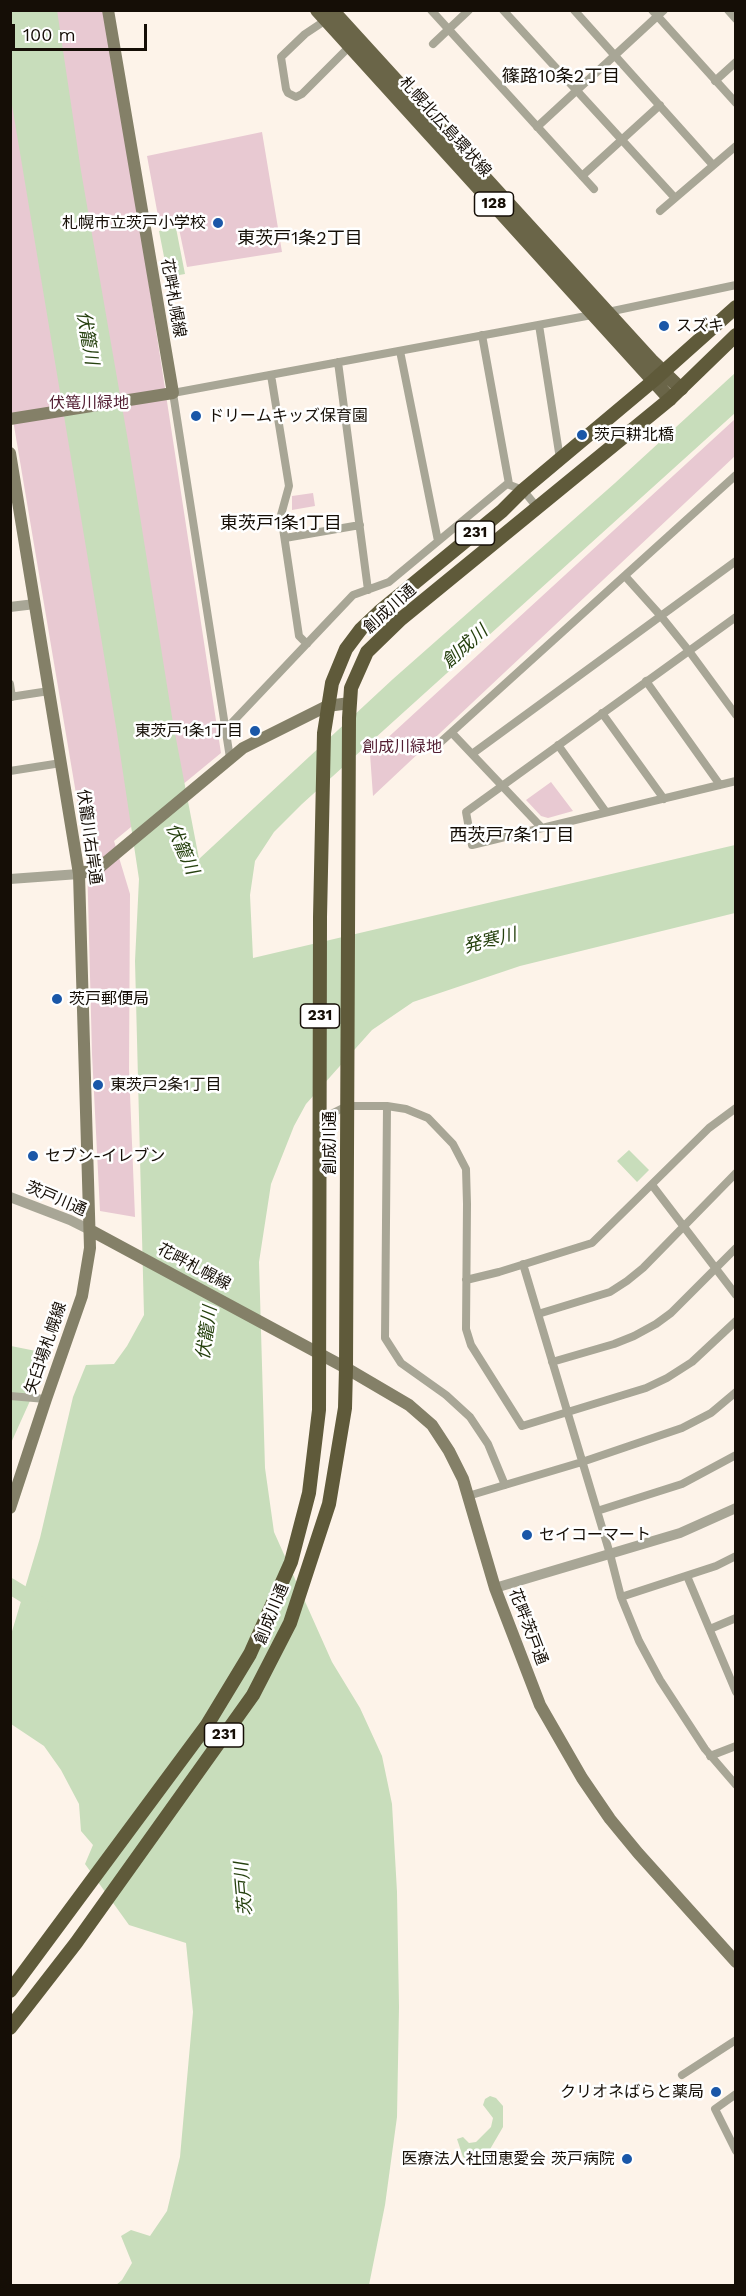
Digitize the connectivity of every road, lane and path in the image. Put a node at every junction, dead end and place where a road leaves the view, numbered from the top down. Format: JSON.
{"nodes":[{"id":1,"x":108,"y":10,"type":"edge"},
{"id":2,"x":431,"y":10,"type":"edge"},
{"id":3,"x":469,"y":10,"type":"edge"},
{"id":4,"x":503,"y":10,"type":"edge"},
{"id":5,"x":574,"y":10,"type":"edge"},
{"id":6,"x":728,"y":10,"type":"edge"},
{"id":7,"x":658,"y":13,"type":"edge"},
{"id":8,"x":325,"y":14,"type":"edge"},
{"id":9,"x":735,"y":19,"type":"edge"},
{"id":10,"x":448,"y":30,"type":"junction"},
{"id":11,"x":433,"y":44,"type":"dead end"},
{"id":12,"x":350,"y":46,"type":"junction"},
{"id":13,"x":616,"y":55,"type":"junction"},
{"id":14,"x":735,"y":62,"type":"edge"},
{"id":15,"x":715,"y":81,"type":"junction"},
{"id":16,"x":577,"y":91,"type":"junction"},
{"id":17,"x":735,"y":103,"type":"edge"},
{"id":18,"x":660,"y":105,"type":"junction"},
{"id":19,"x":537,"y":127,"type":"junction"},
{"id":20,"x":622,"y":140,"type":"junction"},
{"id":21,"x":735,"y":146,"type":"edge"},
{"id":22,"x":712,"y":164,"type":"junction"},
{"id":23,"x":582,"y":176,"type":"junction"},
{"id":24,"x":594,"y":189,"type":"dead end"},
{"id":25,"x":675,"y":198,"type":"junction"},
{"id":26,"x":660,"y":211,"type":"dead end"},
{"id":27,"x":735,"y":285,"type":"edge"},
{"id":28,"x":735,"y":307,"type":"edge"},
{"id":29,"x":601,"y":314,"type":"junction"},
{"id":30,"x":539,"y":325,"type":"junction"},
{"id":31,"x":482,"y":335,"type":"junction"},
{"id":32,"x":735,"y":335,"type":"edge"},
{"id":33,"x":400,"y":351,"type":"junction"},
{"id":34,"x":338,"y":362,"type":"junction"},
{"id":35,"x":272,"y":375,"type":"junction"},
{"id":36,"x":658,"y":376,"type":"junction"},
{"id":37,"x":681,"y":389,"type":"junction"},
{"id":38,"x":173,"y":393,"type":"junction"},
{"id":39,"x":670,"y":399,"type":"junction"},
{"id":40,"x":10,"y":419,"type":"edge"},
{"id":41,"x":10,"y":453,"type":"edge"},
{"id":42,"x":560,"y":459,"type":"junction"},
{"id":43,"x":735,"y":475,"type":"edge"},
{"id":44,"x":509,"y":484,"type":"junction"},
{"id":45,"x":523,"y":490,"type":"junction"},
{"id":46,"x":536,"y":506,"type":"junction"},
{"id":47,"x":360,"y":525,"type":"junction"},
{"id":48,"x":285,"y":538,"type":"junction"},
{"id":49,"x":438,"y":541,"type":"junction"},
{"id":50,"x":735,"y":561,"type":"edge"},
{"id":51,"x":625,"y":576,"type":"junction"},
{"id":52,"x":368,"y":590,"type":"junction"},
{"id":53,"x":35,"y":604,"type":"junction"},
{"id":54,"x":10,"y":607,"type":"edge"},
{"id":55,"x":660,"y":615,"type":"junction"},
{"id":56,"x":735,"y":618,"type":"edge"},
{"id":57,"x":307,"y":644,"type":"junction"},
{"id":58,"x":689,"y":651,"type":"junction"},
{"id":59,"x":646,"y":681,"type":"junction"},
{"id":60,"x":10,"y":684,"type":"edge"},
{"id":61,"x":49,"y":692,"type":"junction"},
{"id":62,"x":11,"y":697,"type":"edge"},
{"id":63,"x":350,"y":703,"type":"junction"},
{"id":64,"x":327,"y":706,"type":"junction"},
{"id":65,"x":602,"y":713,"type":"junction"},
{"id":66,"x":735,"y":715,"type":"edge"},
{"id":67,"x":225,"y":730,"type":"junction"},
{"id":68,"x":452,"y":733,"type":"junction"},
{"id":69,"x":558,"y":745,"type":"junction"},
{"id":70,"x":433,"y":749,"type":"dead end"},
{"id":71,"x":472,"y":754,"type":"junction"},
{"id":72,"x":230,"y":758,"type":"junction"},
{"id":73,"x":61,"y":763,"type":"junction"},
{"id":74,"x":10,"y":771,"type":"edge"},
{"id":75,"x":735,"y":781,"type":"edge"},
{"id":76,"x":720,"y":785,"type":"junction"},
{"id":77,"x":501,"y":786,"type":"junction"},
{"id":78,"x":664,"y":798,"type":"junction"},
{"id":79,"x":606,"y":812,"type":"junction"},
{"id":80,"x":542,"y":828,"type":"junction"},
{"id":81,"x":79,"y":874,"type":"junction"},
{"id":82,"x":10,"y":879,"type":"edge"},
{"id":83,"x":346,"y":1106,"type":"junction"},
{"id":84,"x":387,"y":1106,"type":"junction"},
{"id":85,"x":735,"y":1108,"type":"edge"},
{"id":86,"x":320,"y":1118,"type":"junction"},
{"id":87,"x":735,"y":1173,"type":"edge"},
{"id":88,"x":652,"y":1185,"type":"junction"},
{"id":89,"x":10,"y":1197,"type":"edge"},
{"id":90,"x":684,"y":1227,"type":"junction"},
{"id":91,"x":90,"y":1230,"type":"junction"},
{"id":92,"x":735,"y":1248,"type":"edge"},
{"id":93,"x":523,"y":1264,"type":"junction"},
{"id":94,"x":716,"y":1269,"type":"junction"},
{"id":95,"x":466,"y":1280,"type":"junction"},
{"id":96,"x":735,"y":1295,"type":"edge"},
{"id":97,"x":538,"y":1314,"type":"junction"},
{"id":98,"x":735,"y":1321,"type":"edge"},
{"id":99,"x":282,"y":1334,"type":"joint"},
{"id":100,"x":320,"y":1354,"type":"junction"},
{"id":101,"x":552,"y":1362,"type":"junction"},
{"id":102,"x":346,"y":1368,"type":"junction"},
{"id":103,"x":735,"y":1392,"type":"edge"},
{"id":104,"x":10,"y":1396,"type":"edge"},
{"id":105,"x":40,"y":1398,"type":"junction"},
{"id":106,"x":567,"y":1412,"type":"junction"},
{"id":107,"x":735,"y":1455,"type":"edge"},
{"id":108,"x":582,"y":1462,"type":"junction"},
{"id":109,"x":505,"y":1485,"type":"junction"},
{"id":110,"x":468,"y":1497,"type":"junction"},
{"id":111,"x":10,"y":1508,"type":"edge"},
{"id":112,"x":735,"y":1508,"type":"edge"},
{"id":113,"x":597,"y":1511,"type":"junction"},
{"id":114,"x":610,"y":1554,"type":"junction"},
{"id":115,"x":735,"y":1556,"type":"edge"},
{"id":116,"x":687,"y":1576,"type":"junction"},
{"id":117,"x":495,"y":1587,"type":"junction"},
{"id":118,"x":621,"y":1597,"type":"junction"},
{"id":119,"x":735,"y":1618,"type":"edge"},
{"id":120,"x":710,"y":1629,"type":"junction"},
{"id":121,"x":734,"y":1682,"type":"edge"},
{"id":122,"x":735,"y":1692,"type":"edge"},
{"id":123,"x":735,"y":1746,"type":"edge"},
{"id":124,"x":711,"y":1756,"type":"junction"},
{"id":125,"x":735,"y":1785,"type":"edge"},
{"id":126,"x":735,"y":1962,"type":"edge"},
{"id":127,"x":10,"y":1991,"type":"edge"},
{"id":128,"x":10,"y":2028,"type":"edge"},
{"id":129,"x":735,"y":2040,"type":"edge"},
{"id":130,"x":682,"y":2075,"type":"dead end"},
{"id":131,"x":735,"y":2094,"type":"edge"},
{"id":132,"x":735,"y":2151,"type":"edge"}],
"edges":[{"from":1,"to":38,"type":"main road","name":"花畔札幌線"},
{"from":2,"to":10,"type":"street"},
{"from":3,"to":10,"type":"street"},
{"from":4,"to":16,"type":"street"},
{"from":5,"to":13,"type":"street"},
{"from":6,"to":9,"type":"street"},
{"from":7,"to":13,"type":"street"},
{"from":7,"to":15,"type":"street"},
{"from":8,"to":12,"type":"main road","name":"札幌北広島環状線","number":"128"},
{"from":8,"to":12,"type":"street"},
{"from":8,"to":29,"type":"main road","name":"札幌北広島環状線","number":"128"},
{"from":10,"to":11,"type":"street"},
{"from":10,"to":19,"type":"street"},
{"from":12,"to":29,"type":"main road","name":"札幌北広島環状線","number":"128"},
{"from":13,"to":16,"type":"street"},
{"from":13,"to":18,"type":"street"},
{"from":14,"to":15,"type":"street"},
{"from":15,"to":17,"type":"street"},
{"from":16,"to":19,"type":"street"},
{"from":16,"to":20,"type":"street"},
{"from":18,"to":20,"type":"street"},
{"from":18,"to":22,"type":"street"},
{"from":19,"to":23,"type":"street"},
{"from":20,"to":23,"type":"street"},
{"from":20,"to":25,"type":"street"},
{"from":21,"to":22,"type":"street"},
{"from":22,"to":25,"type":"street"},
{"from":23,"to":24,"type":"street"},
{"from":25,"to":26,"type":"street"},
{"from":27,"to":29,"type":"street"},
{"from":28,"to":36,"type":"highway","name":"創成川通","number":"231"},
{"from":29,"to":30,"type":"street"},
{"from":29,"to":36,"type":"main road","name":"札幌北広島環状線","number":"128"},
{"from":30,"to":31,"type":"street"},
{"from":30,"to":42,"type":"street"},
{"from":31,"to":33,"type":"street"},
{"from":31,"to":44,"type":"street"},
{"from":32,"to":37,"type":"highway","name":"創成川通","number":"231"},
{"from":33,"to":34,"type":"street"},
{"from":33,"to":49,"type":"street"},
{"from":34,"to":35,"type":"street"},
{"from":34,"to":47,"type":"street"},
{"from":35,"to":38,"type":"street"},
{"from":35,"to":48,"type":"street"},
{"from":36,"to":37,"type":"main road","name":"札幌北広島環状線","number":"128"},
{"from":36,"to":39,"type":"main road","name":"札幌北広島環状線","number":"128"},
{"from":36,"to":42,"type":"highway","name":"創成川通","number":"231"},
{"from":37,"to":39,"type":"highway","name":"創成川通","number":"231"},
{"from":38,"to":40,"type":"main road"},
{"from":38,"to":67,"type":"street"},
{"from":39,"to":46,"type":"highway","name":"創成川通","number":"231"},
{"from":41,"to":53,"type":"main road","name":"伏籠川右岸通"},
{"from":42,"to":45,"type":"highway","name":"創成川通","number":"231"},
{"from":43,"to":51,"type":"street"},
{"from":44,"to":45,"type":"street"},
{"from":44,"to":49,"type":"street"},
{"from":45,"to":46,"type":"street"},
{"from":45,"to":64,"type":"highway","name":"創成川通","number":"231"},
{"from":46,"to":63,"type":"highway","name":"創成川通","number":"231"},
{"from":47,"to":48,"type":"street"},
{"from":47,"to":52,"type":"street"},
{"from":48,"to":57,"type":"street"},
{"from":49,"to":52,"type":"street"},
{"from":50,"to":55,"type":"street"},
{"from":51,"to":55,"type":"street"},
{"from":51,"to":68,"type":"street"},
{"from":52,"to":57,"type":"street"},
{"from":53,"to":54,"type":"street"},
{"from":53,"to":61,"type":"main road","name":"伏籠川右岸通"},
{"from":55,"to":58,"type":"street"},
{"from":55,"to":71,"type":"street"},
{"from":56,"to":58,"type":"street"},
{"from":57,"to":67,"type":"street"},
{"from":58,"to":59,"type":"street"},
{"from":58,"to":66,"type":"street"},
{"from":59,"to":65,"type":"street"},
{"from":59,"to":76,"type":"street"},
{"from":60,"to":62,"type":"street"},
{"from":61,"to":62,"type":"street"},
{"from":61,"to":73,"type":"main road","name":"伏籠川右岸通"},
{"from":63,"to":64,"type":"main road"},
{"from":63,"to":83,"type":"highway","name":"創成川通","number":"231"},
{"from":64,"to":72,"type":"main road"},
{"from":64,"to":86,"type":"highway","name":"創成川通","number":"231"},
{"from":65,"to":69,"type":"street"},
{"from":65,"to":78,"type":"street"},
{"from":67,"to":72,"type":"street"},
{"from":68,"to":70,"type":"street"},
{"from":68,"to":71,"type":"street"},
{"from":69,"to":77,"type":"street"},
{"from":69,"to":79,"type":"street"},
{"from":71,"to":77,"type":"street"},
{"from":72,"to":81,"type":"main road"},
{"from":73,"to":74,"type":"street"},
{"from":73,"to":81,"type":"main road","name":"伏籠川右岸通"},
{"from":75,"to":76,"type":"street"},
{"from":76,"to":78,"type":"street"},
{"from":77,"to":80,"type":"street"},
{"from":77,"to":80,"type":"street"},
{"from":78,"to":79,"type":"street"},
{"from":79,"to":80,"type":"street"},
{"from":81,"to":82,"type":"street"},
{"from":81,"to":91,"type":"main road","name":"伏籠川右岸通"},
{"from":83,"to":84,"type":"street"},
{"from":83,"to":86,"type":"street"},
{"from":83,"to":102,"type":"highway","name":"創成川通","number":"231"},
{"from":84,"to":95,"type":"street"},
{"from":84,"to":109,"type":"street"},
{"from":85,"to":88,"type":"street"},
{"from":86,"to":100,"type":"highway","name":"創成川通","number":"231"},
{"from":87,"to":90,"type":"street"},
{"from":88,"to":90,"type":"street"},
{"from":88,"to":93,"type":"street"},
{"from":89,"to":91,"type":"street","name":"茨戸川通"},
{"from":90,"to":94,"type":"street"},
{"from":90,"to":97,"type":"street"},
{"from":91,"to":99,"type":"main road","name":"花畔札幌線"},
{"from":91,"to":105,"type":"main road","name":"矢臼場札幌線"},
{"from":92,"to":94,"type":"street"},
{"from":93,"to":95,"type":"street"},
{"from":93,"to":97,"type":"street"},
{"from":94,"to":96,"type":"street"},
{"from":94,"to":101,"type":"street"},
{"from":95,"to":106,"type":"street"},
{"from":97,"to":101,"type":"street"},
{"from":98,"to":106,"type":"street"},
{"from":99,"to":100,"type":"main road","name":"花畔茨戸通"},
{"from":100,"to":102,"type":"main road","name":"花畔茨戸通"},
{"from":100,"to":127,"type":"highway","name":"創成川通","number":"231"},
{"from":101,"to":106,"type":"street"},
{"from":102,"to":110,"type":"main road","name":"花畔茨戸通"},
{"from":102,"to":128,"type":"highway","name":"創成川通","number":"231"},
{"from":103,"to":108,"type":"street"},
{"from":104,"to":105,"type":"street"},
{"from":105,"to":111,"type":"main road","name":"矢臼場札幌線"},
{"from":106,"to":108,"type":"street"},
{"from":107,"to":113,"type":"street"},
{"from":108,"to":109,"type":"street"},
{"from":108,"to":113,"type":"street"},
{"from":109,"to":110,"type":"street"},
{"from":110,"to":117,"type":"main road","name":"花畔茨戸通"},
{"from":112,"to":114,"type":"street"},
{"from":113,"to":114,"type":"street"},
{"from":114,"to":117,"type":"street"},
{"from":114,"to":118,"type":"street"},
{"from":115,"to":116,"type":"street"},
{"from":116,"to":118,"type":"street"},
{"from":116,"to":120,"type":"street"},
{"from":117,"to":126,"type":"main road","name":"花畔茨戸通"},
{"from":118,"to":124,"type":"street"},
{"from":119,"to":120,"type":"street"},
{"from":120,"to":121,"type":"street"},
{"from":121,"to":122,"type":"street"},
{"from":123,"to":124,"type":"street"},
{"from":124,"to":125,"type":"street"},
{"from":129,"to":130,"type":"street"},
{"from":131,"to":132,"type":"street"}]}
